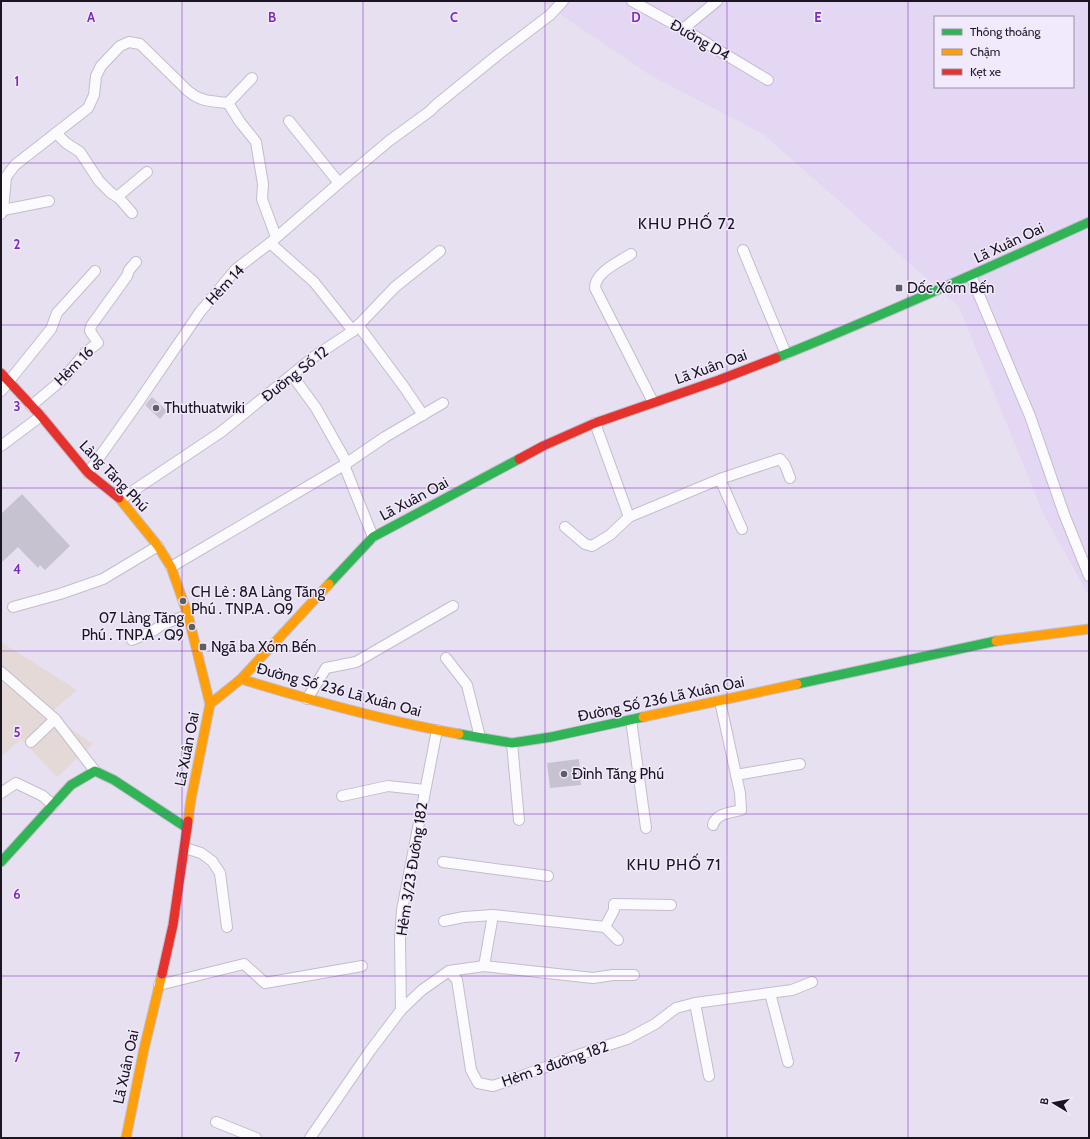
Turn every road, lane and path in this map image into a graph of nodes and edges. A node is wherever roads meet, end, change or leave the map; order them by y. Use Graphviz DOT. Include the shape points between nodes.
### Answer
graph roads {
  1 [pos="563,1"];
  2 [pos="632,1"];
  3 [pos="717,1"];
  4 [pos="683,29"];
  5 [pos="252,78"];
  6 [pos="768,80"];
  7 [pos="228,103"];
  8 [pos="289,121"];
  9 [pos="56,133"];
  10 [pos="147,172"];
  11 [pos="3,177"];
  12 [pos="339,183"];
  13 [pos="117,197"];
  14 [pos="49,201"];
  15 [pos="2,212"];
  16 [pos="132,213"];
  17 [pos="1089,222"];
  18 [pos="273,240"];
  19 [pos="743,250"];
  20 [pos="440,251"];
  21 [pos="631,254"];
  22 [pos="136,262"];
  23 [pos="95,271"];
  24 [pos="971,276"];
  25 [pos="355,328"];
  26 [pos="786,354"];
  27 [pos="1,374"];
  28 [pos="292,375"];
  29 [pos="9,382"];
  30 [pos="1,391"];
  31 [pos="653,402"];
  32 [pos="443,403"];
  33 [pos="31,406"];
  34 [pos="423,415"];
  35 [pos="41,416"];
  36 [pos="595,423"];
  37 [pos="1,446"];
  38 [pos="345,464"];
  39 [pos="88,473"];
  40 [pos="790,478"];
  41 [pos="720,479"];
  42 [pos="121,499"];
  43 [pos="630,516"];
  44 [pos="565,527"];
  45 [pos="742,529"];
  46 [pos="373,537"];
  47 [pos="158,546"];
  48 [pos="171,567"];
  49 [pos="1089,576"];
  50 [pos="453,606"];
  51 [pos="13,607"];
  52 [pos="188,615"];
  53 [pos="1089,629"];
  54 [pos="132,640"];
  55 [pos="446,658"];
  56 [pos="1,672"];
  57 [pos="241,679"];
  58 [pos="307,699"];
  59 [pos="720,700"];
  60 [pos="210,704"];
  61 [pos="55,719"];
  62 [pos="631,720"];
  63 [pos="437,730"];
  64 [pos="480,737"];
  65 [pos="31,742"];
  66 [pos="512,743"];
  67 [pos="800,764"];
  68 [pos="95,771"];
  69 [pos="736,775"];
  70 [pos="425,790"];
  71 [pos="1,793"];
  72 [pos="342,796"];
  73 [pos="53,804"];
  74 [pos="519,820"];
  75 [pos="713,825"];
  76 [pos="187,828"];
  77 [pos="646,828"];
  78 [pos="185,848"];
  79 [pos="1,862"];
  80 [pos="443,862"];
  81 [pos="548,876"];
  82 [pos="672,905"];
  83 [pos="493,915"];
  84 [pos="444,921"];
  85 [pos="227,927"];
  86 [pos="605,927"];
  87 [pos="618,940"];
  88 [pos="362,966"];
  89 [pos="484,966"];
  90 [pos="449,971"];
  91 [pos="634,975"];
  92 [pos="812,982"];
  93 [pos="160,985"];
  94 [pos="770,993"];
  95 [pos="695,1003"];
  96 [pos="401,1010"];
  97 [pos="788,1062"];
  98 [pos="709,1076"];
  99 [pos="216,1122"];
  100 [pos="126,1138"];
  101 [pos="256,1138"];
  102 [pos="310,1138"];
  1 -- 12 [label="street, Hẻm 14" via="550,15"];
  2 -- 4 [label="street, Đường D4"];
  3 -- 4 [label="street"];
  4 -- 6 [label="street, Đường D4"];
  5 -- 7 [label="street"];
  7 -- 9 [label="street" via="196,98 140,44 129,42 120,46 101,66 88,108"];
  7 -- 18 [label="street" via="256,142 264,184 262,199"];
  8 -- 12 [label="street"];
  9 -- 11 [label="street" via="15,164"];
  9 -- 13 [label="street" via="80,152 99,181"];
  10 -- 13 [label="street"];
  11 -- 15 [label="street"];
  12 -- 18 [label="street, Hẻm 14"];
  13 -- 16 [label="street"];
  14 -- 15 [label="street"];
  17 -- 24 [label="street, Lã Xuân Oai"];
  18 -- 25 [label="street"];
  18 -- 39 [label="street, Hẻm 14" via="236,269 200,312"];
  19 -- 26 [label="street"];
  20 -- 25 [label="street, Đường Số 12" via="395,288"];
  21 -- 31 [label="street" via="603,272 596,281 595,288"];
  22 -- 33 [label="street, Hẻm 16" via="91,326 90,331 98,343 86,352 63,379"];
  23 -- 29 [label="street" via="57,313 52,329"];
  24 -- 26 [label="street, Lã Xuân Oai"];
  24 -- 49 [label="street" via="1030,416 1064,514"];
  25 -- 28 [label="street, Đường Số 12"];
  25 -- 34 [label="street" via="404,387"];
  26 -- 31 [label="street, Lã Xuân Oai"];
  27 -- 29 [label="street, Làng Tăng Phú"];
  28 -- 38 [label="street" via="316,408"];
  28 -- 42 [label="street, Đường Số 12" via="221,432"];
  29 -- 30 [label="street"];
  29 -- 33 [label="street, Làng Tăng Phú"];
  31 -- 36 [label="street, Lã Xuân Oai"];
  32 -- 34 [label="street"];
  33 -- 35 [label="street, Làng Tăng Phú"];
  34 -- 38 [label="street"];
  35 -- 37 [label="street"];
  35 -- 39 [label="street, Làng Tăng Phú"];
  36 -- 43 [label="street"];
  36 -- 46 [label="street, Lã Xuân Oai" via="543,446"];
  38 -- 46 [label="street"];
  38 -- 48 [label="street"];
  39 -- 42 [label="street, Làng Tăng Phú"];
  40 -- 41 [label="street" via="780,459"];
  41 -- 43 [label="street"];
  41 -- 45 [label="street"];
  42 -- 47 [label="street, Làng Tăng Phú"];
  43 -- 44 [label="street" via="610,535 592,546 585,544"];
  46 -- 57 [label="street, Lã Xuân Oai"];
  47 -- 48 [label="street, Làng Tăng Phú"];
  47 -- 51 [label="street" via="103,579"];
  48 -- 52 [label="street, Làng Tăng Phú"];
  50 -- 58 [label="street" via="356,662 326,668"];
  52 -- 54 [label="street"];
  52 -- 60 [label="street, Làng Tăng Phú"];
  53 -- 59 [label="street, Đường Số 236 Lã Xuân Oai" via="998,641"];
  55 -- 64 [label="street" via="467,685"];
  56 -- 61 [label="street"];
  57 -- 58 [label="street, Đường Số 236 Lã Xuân Oai"];
  57 -- 60 [label="street, Lã Xuân Oai"];
  58 -- 63 [label="street, Đường Số 236 Lã Xuân Oai"];
  59 -- 62 [label="street, Đường Số 236 Lã Xuân Oai"];
  59 -- 69 [label="street"];
  60 -- 76 [label="street, Lã Xuân Oai"];
  61 -- 65 [label="street"];
  61 -- 68 [label="street"];
  62 -- 66 [label="street, Đường Số 236 Lã Xuân Oai"];
  62 -- 77 [label="street"];
  63 -- 64 [label="street, Đường Số 236 Lã Xuân Oai"];
  63 -- 70 [label="street, Hẻm 3/23 Đường 182"];
  64 -- 66 [label="street, Đường Số 236 Lã Xuân Oai"];
  66 -- 74 [label="street"];
  67 -- 69 [label="street"];
  68 -- 73 [label="street" via="71,785"];
  68 -- 76 [label="street" via="114,780"];
  69 -- 75 [label="street" via="742,810 717,816"];
  70 -- 72 [label="street" via="388,786"];
  70 -- 96 [label="street, Hẻm 3/23 Đường 182" via="402,910"];
  71 -- 73 [label="street" via="16,783 43,796"];
  73 -- 79 [label="street"];
  76 -- 78 [label="street, Lã Xuân Oai"];
  78 -- 85 [label="street" via="201,853 212,861 220,873"];
  78 -- 93 [label="street, Lã Xuân Oai"];
  80 -- 81 [label="street"];
  82 -- 86 [label="street" via="614,904 614,910"];
  83 -- 84 [label="street" via="464,916"];
  83 -- 86 [label="street"];
  83 -- 89 [label="street"];
  86 -- 87 [label="street"];
  88 -- 93 [label="street" via="265,983 244,964"];
  89 -- 90 [label="street"];
  89 -- 91 [label="street" via="593,978"];
  90 -- 95 [label="street, Hẻm 3 đường 182" via="457,980 471,1070 478,1083 494,1086 627,1039 655,1024 676,1008"];
  90 -- 96 [label="street" via="422,990"];
  92 -- 94 [label="street, Hẻm 3 đường 182" via="792,990"];
  93 -- 100 [label="street, Lã Xuân Oai"];
  94 -- 95 [label="street, Hẻm 3 đường 182"];
  94 -- 97 [label="street"];
  95 -- 98 [label="street"];
  96 -- 102 [label="street"];
  99 -- 101 [label="street"];
}
